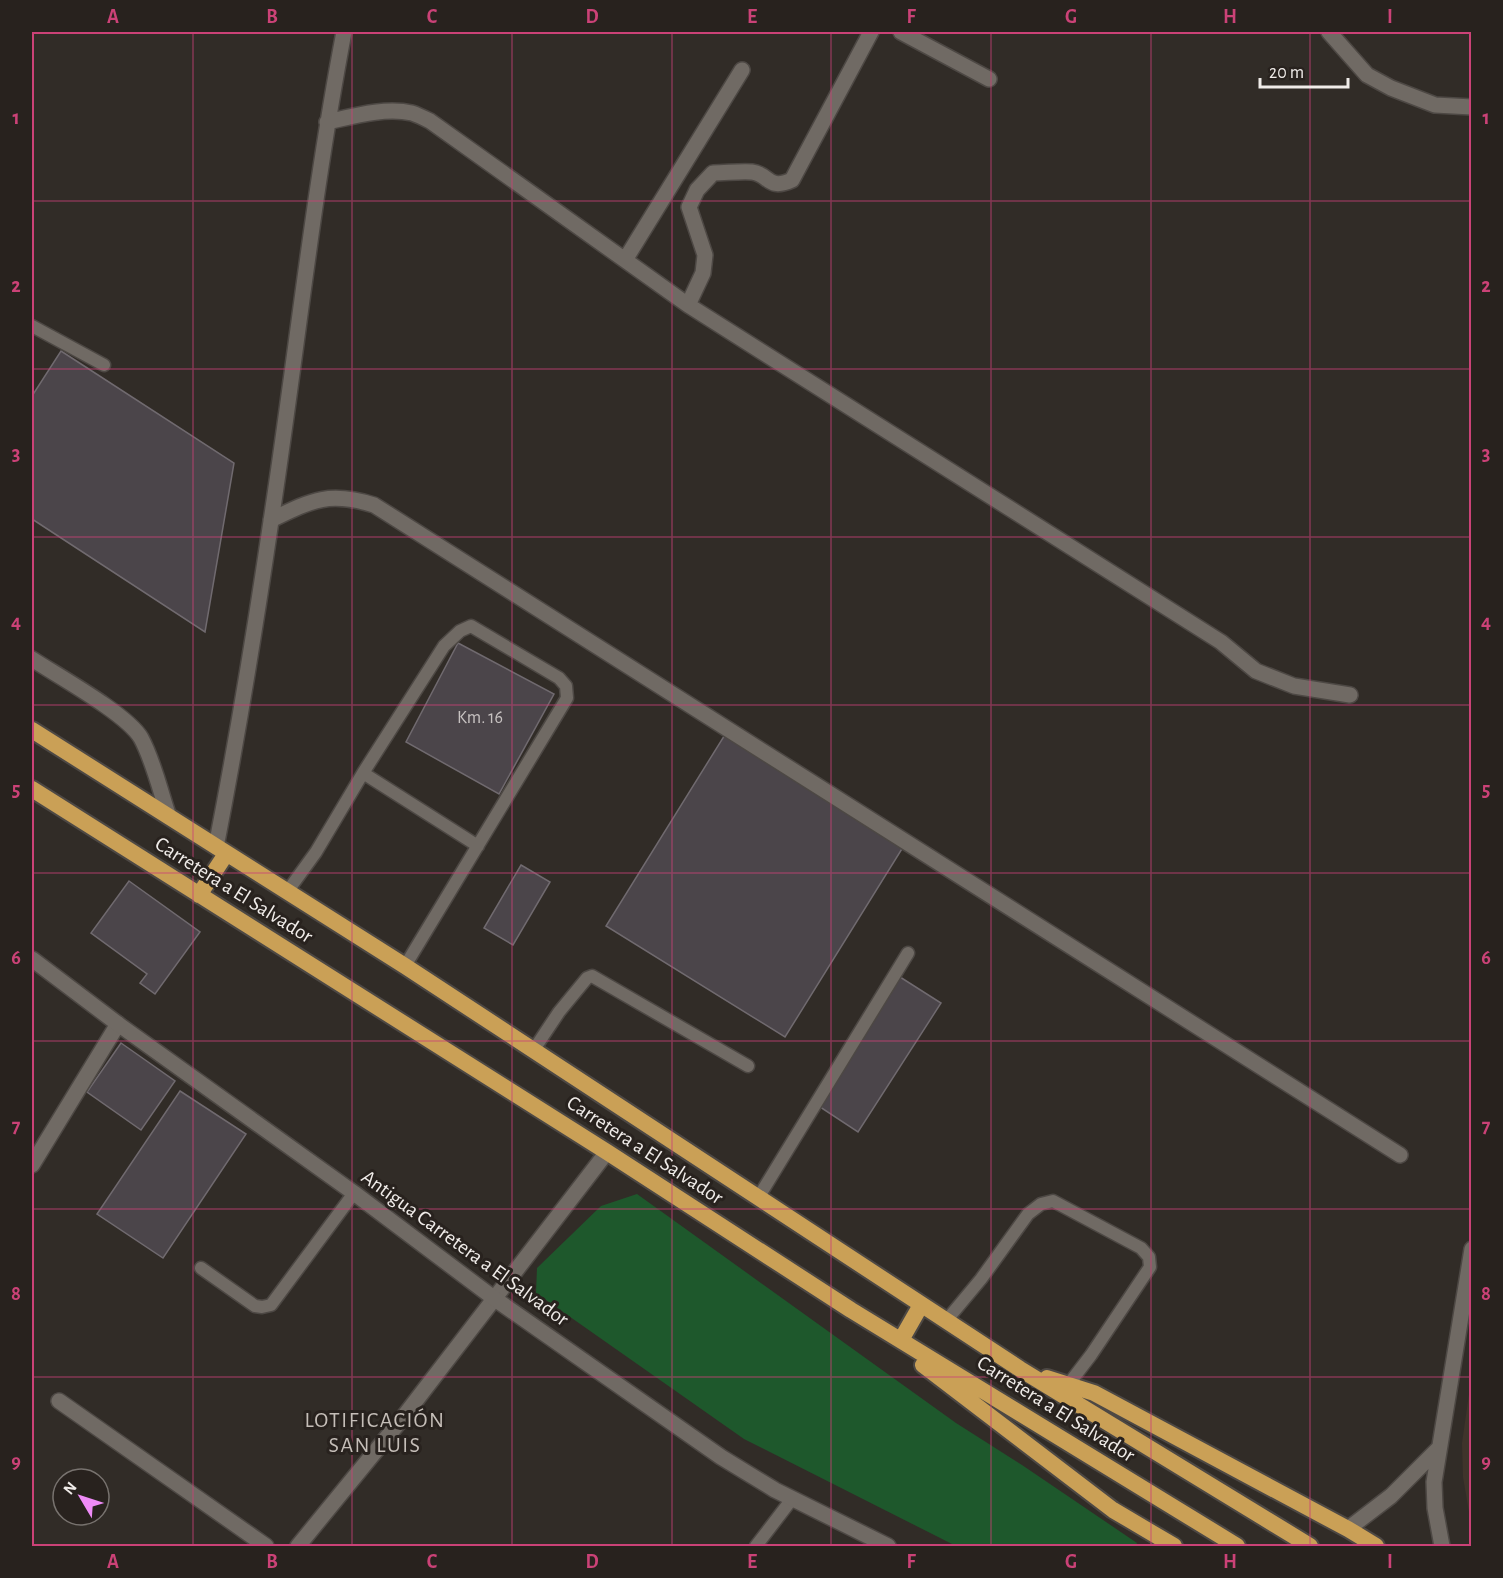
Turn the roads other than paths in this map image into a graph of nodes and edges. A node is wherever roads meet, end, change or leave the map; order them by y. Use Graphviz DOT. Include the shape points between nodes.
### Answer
graph roads {
  1 [pos="344,32"];
  2 [pos="871,32"];
  3 [pos="901,32"];
  4 [pos="1329,32"];
  5 [pos="742,70"];
  6 [pos="989,80"];
  7 [pos="1472,107"];
  8 [pos="327,122"];
  9 [pos="625,260"];
  10 [pos="688,305"];
  11 [pos="32,326"];
  12 [pos="104,365"];
  13 [pos="271,520"];
  14 [pos="32,659"];
  15 [pos="1350,695"];
  16 [pos="32,730"];
  17 [pos="363,773"];
  18 [pos="32,789"];
  19 [pos="169,817"];
  20 [pos="477,846"];
  21 [pos="221,850"];
  22 [pos="286,892"];
  23 [pos="199,895"];
  24 [pos="908,953"];
  25 [pos="32,959"];
  26 [pos="405,966"];
  27 [pos="118,1024"];
  28 [pos="533,1051"];
  29 [pos="748,1066"];
  30 [pos="607,1152"];
  31 [pos="1400,1155"];
  32 [pos="32,1165"];
  33 [pos="354,1193"];
  34 [pos="758,1198"];
  35 [pos="1472,1249"];
  36 [pos="201,1268"];
  37 [pos="495,1299"];
  38 [pos="921,1305"];
  39 [pos="851,1310"];
  40 [pos="946,1321"];
  41 [pos="901,1340"];
  42 [pos="1020,1369"];
  43 [pos="1068,1385"];
  44 [pos="60,1401"];
  45 [pos="1439,1448"];
  46 [pos="792,1499"];
  47 [pos="1348,1529"];
  48 [pos="266,1546"];
  49 [pos="298,1546"];
  50 [pos="756,1546"];
  51 [pos="888,1546"];
  52 [pos="1174,1546"];
  53 [pos="1237,1546"];
  54 [pos="1310,1546"];
  55 [pos="1376,1546"];
  56 [pos="1442,1546"];
  1 -- 8 [label="street"];
  2 -- 10 [label="street" via="792,180 772,184 755,172 713,173 698,190 690,207 705,255 703,273"];
  3 -- 6 [label="street"];
  4 -- 7 [label="street" via="1367,75 1383,84 1435,105"];
  5 -- 9 [label="street"];
  8 -- 9 [label="street" via="391,112 412,113 430,121"];
  8 -- 13 [label="street"];
  9 -- 10 [label="street"];
  10 -- 15 [label="street" via="1221,642 1256,671 1294,686"];
  11 -- 12 [label="lane"];
  13 -- 21 [label="street"];
  13 -- 31 [label="street" via="328,498 351,498 374,505"];
  14 -- 19 [label="street, Carretera a El Salvador" via="127,721 140,736 150,758"];
  16 -- 19 [label="highway, Carretera a El Salvador"];
  17 -- 20 [label="lane"];
  17 -- 20 [label="lane" via="444,646 460,631 471,626 559,678 566,686 567,698"];
  17 -- 22 [label="lane" via="316,852"];
  18 -- 23 [label="highway, Carretera a El Salvador"];
  19 -- 21 [label="highway, Carretera a El Salvador"];
  20 -- 26 [label="lane"];
  21 -- 22 [label="highway, Carretera a El Salvador"];
  21 -- 23 [label="highway"];
  22 -- 26 [label="highway, Carretera a El Salvador"];
  23 -- 30 [label="highway, Carretera a El Salvador"];
  24 -- 34 [label="lane"];
  25 -- 27 [label="street, Antigua Carretera a El Salvador"];
  26 -- 28 [label="highway, Carretera a El Salvador"];
  27 -- 32 [label="street"];
  27 -- 33 [label="street, Antigua Carretera a El Salvador"];
  28 -- 29 [label="lane" via="559,1012 592,975"];
  28 -- 34 [label="highway, Carretera a El Salvador"];
  30 -- 37 [label="street"];
  30 -- 39 [label="highway, Carretera a El Salvador"];
  33 -- 36 [label="lane" via="271,1305 255,1306"];
  33 -- 37 [label="street, Antigua Carretera a El Salvador"];
  34 -- 38 [label="highway, Carretera a El Salvador"];
  35 -- 45 [label="street"];
  37 -- 46 [label="street, Antigua Carretera a El Salvador" via="721,1457"];
  37 -- 49 [label="street"];
  38 -- 40 [label="highway, Carretera a El Salvador"];
  38 -- 41 [label="highway"];
  39 -- 41 [label="highway, Carretera a El Salvador"];
  39 -- 52 [label="highway" via="1113,1510"];
  40 -- 42 [label="highway, Carretera a El Salvador"];
  40 -- 43 [label="lane" via="1028,1214 1041,1204 1053,1202 1063,1207 1141,1248 1149,1257 1150,1267"];
  41 -- 53 [label="highway, Carretera a El Salvador"];
  42 -- 43 [label="highway"];
  42 -- 54 [label="highway, Carretera a El Salvador"];
  43 -- 47 [label="highway" via="1094,1394"];
  44 -- 48 [label="street"];
  45 -- 47 [label="street" via="1391,1496"];
  45 -- 56 [label="street" via="1434,1482"];
  46 -- 50 [label="lane"];
  46 -- 51 [label="street, Antigua Carretera a El Salvador"];
  47 -- 55 [label="highway"];
}
